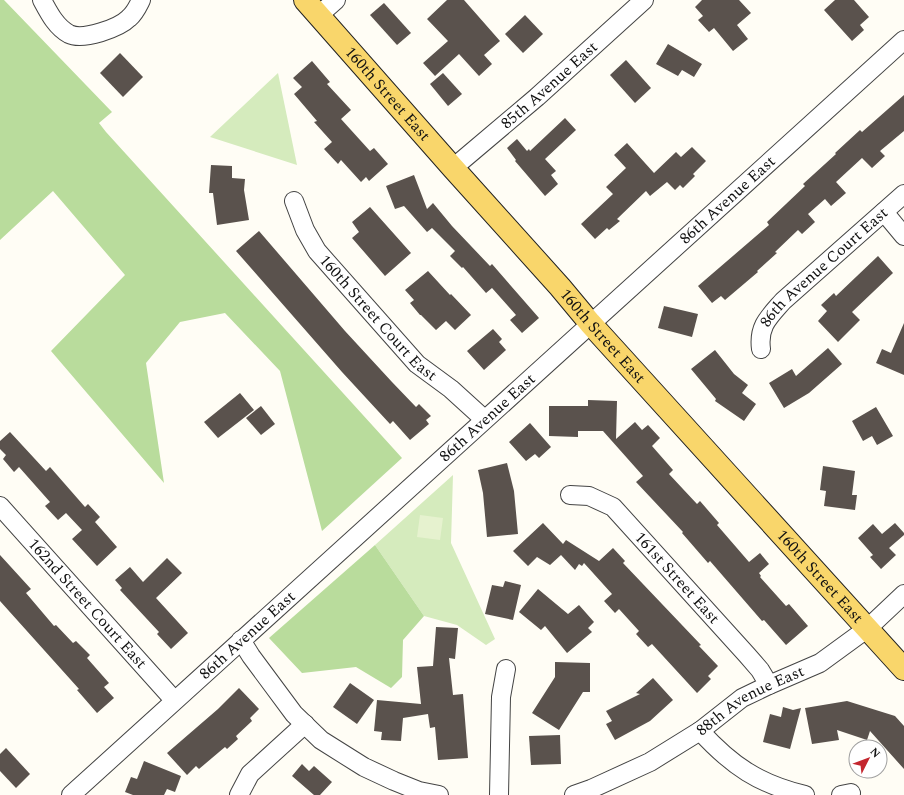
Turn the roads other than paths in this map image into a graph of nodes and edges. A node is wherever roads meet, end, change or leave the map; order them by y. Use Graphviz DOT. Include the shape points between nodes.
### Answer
graph roads {
  1 [pos="42,0"];
  2 [pos="142,0"];
  3 [pos="336,0"];
  4 [pos="644,0"];
  5 [pos="312,8"];
  6 [pos="904,40"];
  7 [pos="453,168"];
  8 [pos="904,194"];
  9 [pos="294,201"];
  10 [pos="884,212"];
  11 [pos="904,236"];
  12 [pos="590,323"];
  13 [pos="761,349"];
  14 [pos="484,419"];
  15 [pos="570,495"];
  16 [pos="0,506"];
  17 [pos="904,594"];
  18 [pos="868,628"];
  19 [pos="241,640"];
  20 [pos="506,669"];
  21 [pos="904,669"];
  22 [pos="769,685"];
  23 [pos="174,700"];
  24 [pos="305,724"];
  25 [pos="700,731"];
  26 [pos="592,792"];
  27 [pos="419,793"];
  28 [pos="71,795"];
  29 [pos="239,795"];
  30 [pos="439,795"];
  31 [pos="499,795"];
  32 [pos="574,795"];
  33 [pos="805,795"];
  1 -- 2 [label="street" via="60,27 78,36 89,36 122,24 130,18"];
  3 -- 5 [label="street"];
  4 -- 7 [label="street, 85th Avenue East" via="537,97"];
  5 -- 7 [label="main road, 160th Street East"];
  6 -- 12 [label="street, 86th Avenue East"];
  7 -- 12 [label="main road, 160th Street East"];
  8 -- 10 [label="street, 86th Avenue Court East"];
  9 -- 14 [label="street, 160th Street Court East" via="305,230 322,257 417,364 451,389"];
  10 -- 11 [label="street"];
  10 -- 13 [label="street, 86th Avenue Court East" via="770,315 759,337"];
  12 -- 14 [label="street, 86th Avenue East"];
  12 -- 18 [label="main road, 160th Street East"];
  14 -- 19 [label="street, 86th Avenue East"];
  15 -- 22 [label="street, 161st Street East" via="589,496 613,507 747,654"];
  16 -- 23 [label="street, 162nd Street Court East"];
  17 -- 18 [label="street, 88th Avenue East"];
  18 -- 21 [label="main road, 160th Street East"];
  18 -- 22 [label="street, 88th Avenue East" via="820,663"];
  19 -- 23 [label="street, 86th Avenue East"];
  19 -- 24 [label="street" via="290,708"];
  20 -- 31 [label="street" via="501,698"];
  22 -- 25 [label="street, 88th Avenue East" via="742,698"];
  23 -- 28 [label="street, 86th Avenue East"];
  24 -- 27 [label="street" via="321,740 364,767"];
  24 -- 29 [label="street" via="250,774"];
  25 -- 26 [label="street, 88th Avenue East" via="650,762"];
  25 -- 33 [label="street" via="716,748 751,775 785,790"];
  26 -- 32 [label="street"];
  27 -- 30 [label="street"];
}
